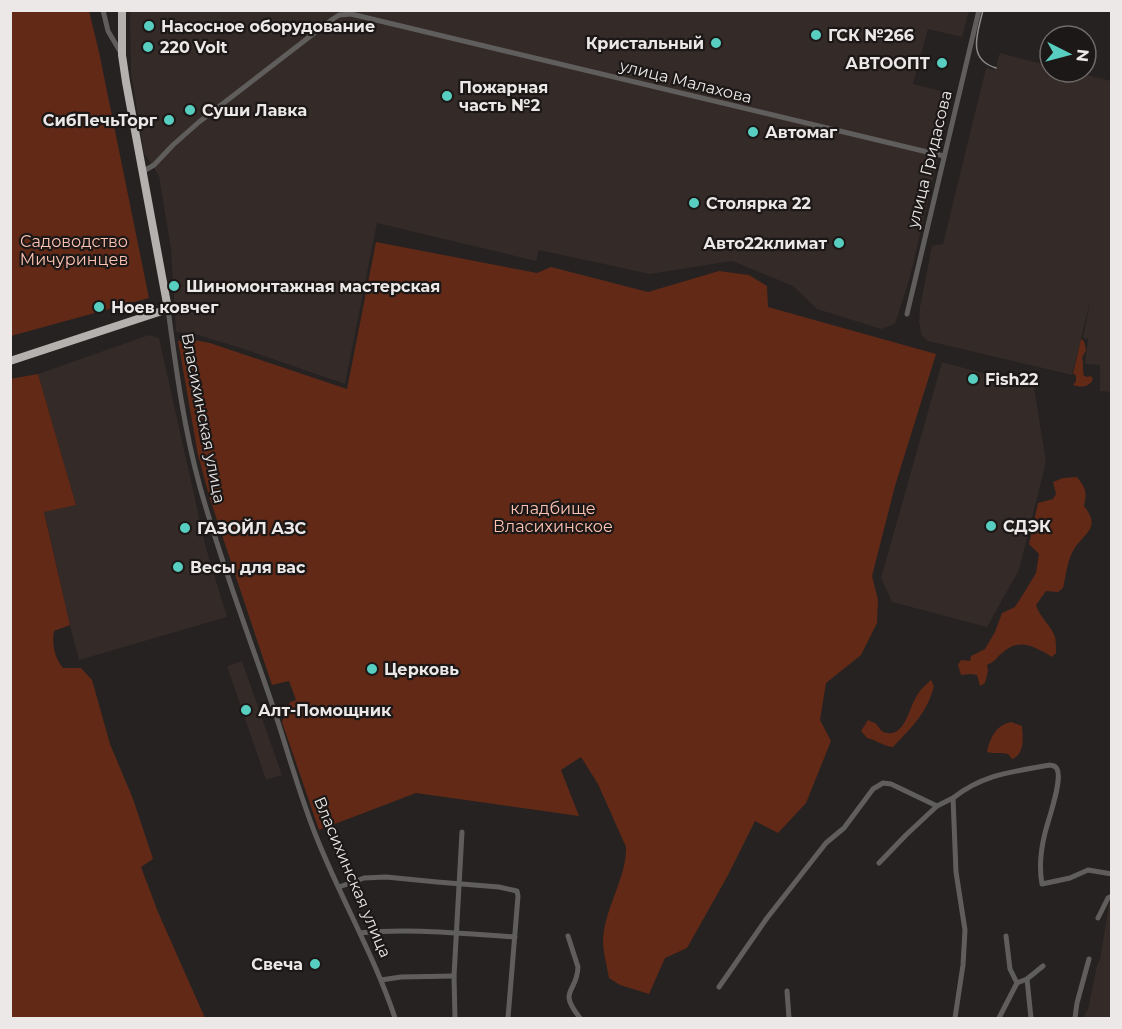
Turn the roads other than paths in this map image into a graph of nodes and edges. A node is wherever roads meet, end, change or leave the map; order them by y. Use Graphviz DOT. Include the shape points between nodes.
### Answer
graph roads {
  1 [pos="103,10"];
  2 [pos="123,10"];
  3 [pos="978,10"];
  4 [pos="351,12"];
  5 [pos="122,55"];
  6 [pos="944,156"];
  7 [pos="142,172"];
  8 [pos="168,309"];
  9 [pos="907,314"];
  10 [pos="10,361"];
  11 [pos="953,798"];
  12 [pos="937,806"];
  13 [pos="462,832"];
  14 [pos="879,863"];
  15 [pos="1112,874"];
  16 [pos="459,884"];
  17 [pos="339,887"];
  18 [pos="1112,896"];
  19 [pos="1098,918"];
  20 [pos="360,933"];
  21 [pos="456,933"];
  22 [pos="568,936"];
  23 [pos="1006,936"];
  24 [pos="515,937"];
  25 [pos="1089,959"];
  26 [pos="1043,966"];
  27 [pos="454,976"];
  28 [pos="1027,979"];
  29 [pos="381,980"];
  30 [pos="1017,983"];
  31 [pos="719,987"];
  32 [pos="787,991"];
  33 [pos="395,1018"];
  34 [pos="455,1018"];
  35 [pos="508,1018"];
  36 [pos="580,1018"];
  37 [pos="789,1018"];
  38 [pos="955,1018"];
  39 [pos="999,1018"];
  40 [pos="1031,1018"];
  41 [pos="1076,1018"];
  1 -- 5 [label="street" via="108,31"];
  2 -- 5 [label="highway, Власихинская улица"];
  3 -- 6 [label="street, улица Гридасова"];
  4 -- 6 [label="street, улица Малахова"];
  4 -- 7 [label="street, улица Малахова" via="330,21 199,122"];
  5 -- 7 [label="highway, Власихинская улица"];
  6 -- 9 [label="street, улица Гридасова"];
  7 -- 8 [label="highway, Власихинская улица"];
  8 -- 10 [label="highway"];
  8 -- 17 [label="street, Власихинская улица" via="200,486 218,547 306,810"];
  11 -- 12 [label="street"];
  11 -- 15 [label="street" via="998,774 1054,766 1059,777 1041,857 1042,884 1088,870"];
  11 -- 38 [label="street" via="956,872 965,930"];
  12 -- 14 [label="street"];
  12 -- 31 [label="street" via="891,784 883,783 873,789 767,918"];
  13 -- 16 [label="street"];
  16 -- 17 [label="street" via="386,877 364,878"];
  16 -- 21 [label="street"];
  16 -- 24 [label="street" via="517,891"];
  17 -- 20 [label="street, Власихинская улица"];
  18 -- 19 [label="street"];
  20 -- 21 [label="street"];
  20 -- 29 [label="street, Власихинская улица"];
  21 -- 24 [label="street"];
  21 -- 27 [label="street"];
  22 -- 36 [label="street" via="578,967 568,999"];
  23 -- 30 [label="street" via="1010,969"];
  24 -- 35 [label="street"];
  25 -- 41 [label="street"];
  26 -- 28 [label="street"];
  27 -- 29 [label="street"];
  27 -- 34 [label="street"];
  28 -- 30 [label="street"];
  28 -- 40 [label="street"];
  29 -- 33 [label="street, Власихинская улица"];
  30 -- 39 [label="street"];
  32 -- 37 [label="street"];
}
